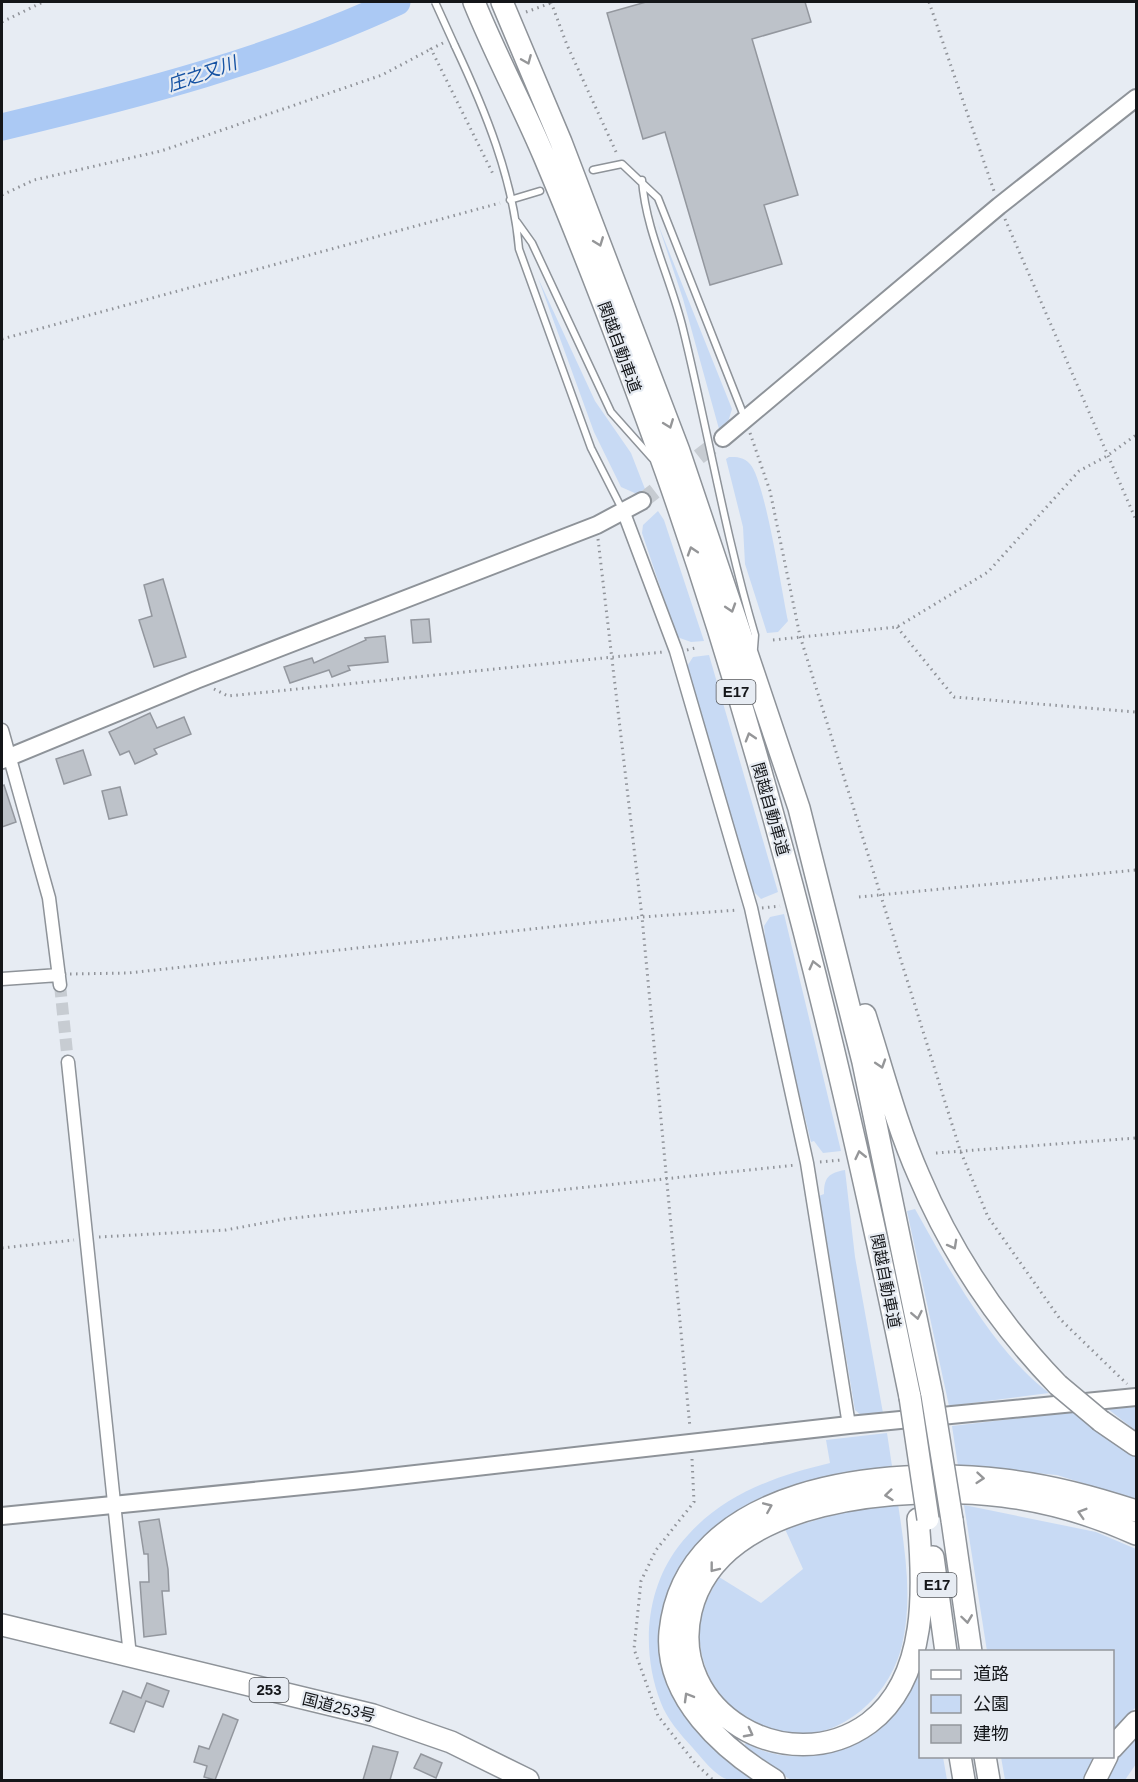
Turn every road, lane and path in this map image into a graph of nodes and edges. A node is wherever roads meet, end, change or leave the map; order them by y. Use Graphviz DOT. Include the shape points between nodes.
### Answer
graph roads {
  1 [pos="43,2"];
  2 [pos="435,2"];
  3 [pos="553,2"];
  4 [pos="929,2"];
  5 [pos="476,7"];
  6 [pos="510,7"];
  7 [pos="2,22"];
  8 [pos="450,40"];
  9 [pos="431,48"];
  10 [pos="1137,98"];
  11 [pos="622,164"];
  12 [pos="593,170"];
  13 [pos="642,180"];
  14 [pos="540,191"];
  15 [pos="2,195"];
  16 [pos="510,200"];
  17 [pos="999,206"];
  18 [pos="516,221"];
  19 [pos="2,339"];
  20 [pos="746,420"];
  21 [pos="1137,435"];
  22 [pos="723,438"];
  23 [pos="1107,456"];
  24 [pos="667,475"];
  25 [pos="642,501"];
  26 [pos="624,513"];
  27 [pos="1137,520"];
  28 [pos="597,525"];
  29 [pos="897,627"];
  30 [pos="800,636"];
  31 [pos="773,640"];
  32 [pos="676,651"];
  33 [pos="612,657"];
  34 [pos="750,666"];
  35 [pos="196,680"];
  36 [pos="1137,712"];
  37 [pos="2,730"];
  38 [pos="5,758"];
  39 [pos="799,808"];
  40 [pos="1137,870"];
  41 [pos="882,895"];
  42 [pos="859,897"];
  43 [pos="737,910"];
  44 [pos="642,917"];
  45 [pos="2,979"];
  46 [pos="59,980"];
  47 [pos="68,1062"];
  48 [pos="1137,1138"];
  49 [pos="960,1150"];
  50 [pos="936,1152"];
  51 [pos="842,1160"];
  52 [pos="807,1163"];
  53 [pos="668,1179"];
  54 [pos="87,1238"];
  55 [pos="2,1248"];
  56 [pos="1132,1391"];
  57 [pos="849,1425"];
  58 [pos="692,1443"];
  59 [pos="1137,1445"];
  60 [pos="114,1504"];
  61 [pos="1137,1511"];
  62 [pos="2,1516"];
  63 [pos="923,1519"];
  64 [pos="1137,1534"];
  65 [pos="2,1625"];
  66 [pos="946,1650"];
  67 [pos="971,1650"];
  68 [pos="130,1656"];
  69 [pos="1137,1722"];
  70 [pos="1114,1747"];
  71 [pos="960,1758"];
  72 [pos="985,1758"];
  73 [pos="1106,1758"];
  74 [pos="528,1780"];
  75 [pos="774,1780"];
  76 [pos="964,1780"];
  77 [pos="989,1780"];
  78 [pos="1095,1780"];
  1 -- 7 [label="path"];
  2 -- 16 [label="lane, bridge" via="497,147"];
  3 -- 6 [label="path"];
  3 -- 11 [label="path" via="567,45"];
  4 -- 17 [label="path"];
  5 -- 24 [label="highway, 関越自動車道 / E17" via="543,152 588,262"];
  6 -- 34 [label="highway, 関越自動車道 / E17, one-way" via="679,451"];
  8 -- 9 [label="path"];
  9 -- 15 [label="path" via="382,75 161,151 34,180"];
  9 -- 16 [label="path" via="497,185"];
  10 -- 17 [label="street"];
  11 -- 12 [label="lane"];
  11 -- 13 [label="lane"];
  13 -- 20 [label="lane" via="658,198"];
  13 -- 34 [label="lane" via="644,209 676,301 734,562 755,635"];
  14 -- 16 [label="lane"];
  16 -- 18 [label="lane"];
  16 -- 19 [label="path"];
  17 -- 20 [label="street"];
  17 -- 23 [label="path"];
  18 -- 24 [label="lane" via="532,243 611,412"];
  18 -- 26 [label="lane" via="519,249 591,448"];
  20 -- 22 [label="street"];
  20 -- 30 [label="path" via="770,491"];
  21 -- 23 [label="path"];
  23 -- 27 [label="path"];
  23 -- 29 [label="path" via="1079,471 988,572"];
  63 -- 24 [label="highway, 関越自動車道 / E17, one-way, bridge" via="870,1199 840,1068 772,811"];
  25 -- 26 [label="street"];
  26 -- 28 [label="street"];
  26 -- 32 [label="street"];
  28 -- 33 [label="path"];
  28 -- 35 [label="street"];
  29 -- 30 [label="path"];
  29 -- 36 [label="path" via="954,698"];
  30 -- 31 [label="path"];
  30 -- 41 [label="path"];
  32 -- 33 [label="path"];
  32 -- 52 [label="street" via="751,908"];
  33 -- 35 [label="path" via="228,696"];
  33 -- 44 [label="path"];
  34 -- 39 [label="highway, 関越自動車道 / E17"];
  35 -- 38 [label="street"];
  37 -- 38 [label="street"];
  38 -- 46 [label="street" via="49,898"];
  39 -- 59 [label="highway, one-way, bridge" via="918,1174 940,1221 993,1310 1022,1348 1058,1385"];
  39 -- 67 [label="highway, 関越自動車道 / E17, one-way, bridge" via="863,1062 932,1395"];
  40 -- 41 [label="path"];
  41 -- 42 [label="path"];
  41 -- 49 [label="path"];
  43 -- 44 [label="path"];
  44 -- 46 [label="path"];
  44 -- 53 [label="path"];
  45 -- 46 [label="street"];
  47 -- 54 [label="street"];
  48 -- 49 [label="path"];
  49 -- 50 [label="path"];
  49 -- 56 [label="path" via="988,1217 1060,1319"];
  51 -- 52 [label="path"];
  52 -- 53 [label="path"];
  52 -- 57 [label="street"];
  53 -- 54 [label="path" via="285,1219 226,1230"];
  53 -- 58 [label="path"];
  54 -- 55 [label="path"];
  54 -- 60 [label="street"];
  56 -- 57 [label="street"];
  57 -- 58 [label="street"];
  58 -- 60 [label="street"];
  60 -- 62 [label="street"];
  60 -- 68 [label="street"];
  75 -- 61 [label="highway, one-way" via="742,1760 711,1732 689,1701 672,1659 670,1639 678,1593 700,1555 738,1522 806,1494 928,1476 1043,1486"];
  64 -- 63 [label="highway, one-way" via="1081,1512 1039,1502 935,1492 864,1498 775,1522 739,1542 722,1558 709,1574 692,1610 689,1650 704,1692 717,1709 748,1733 787,1746 828,1744 870,1723 898,1688 916,1639"];
  63 -- 66 [label="highway, 関越自動車道 / E17"];
  65 -- 68 [label="highway, 国道253号 / 253"];
  68 -- 74 [label="highway, 国道253号 / 253" via="373,1715 451,1742"];
  69 -- 70 [label="highway"];
  71 -- 76 [label="highway"];
  72 -- 77 [label="highway"];
  73 -- 78 [label="highway"];
}
